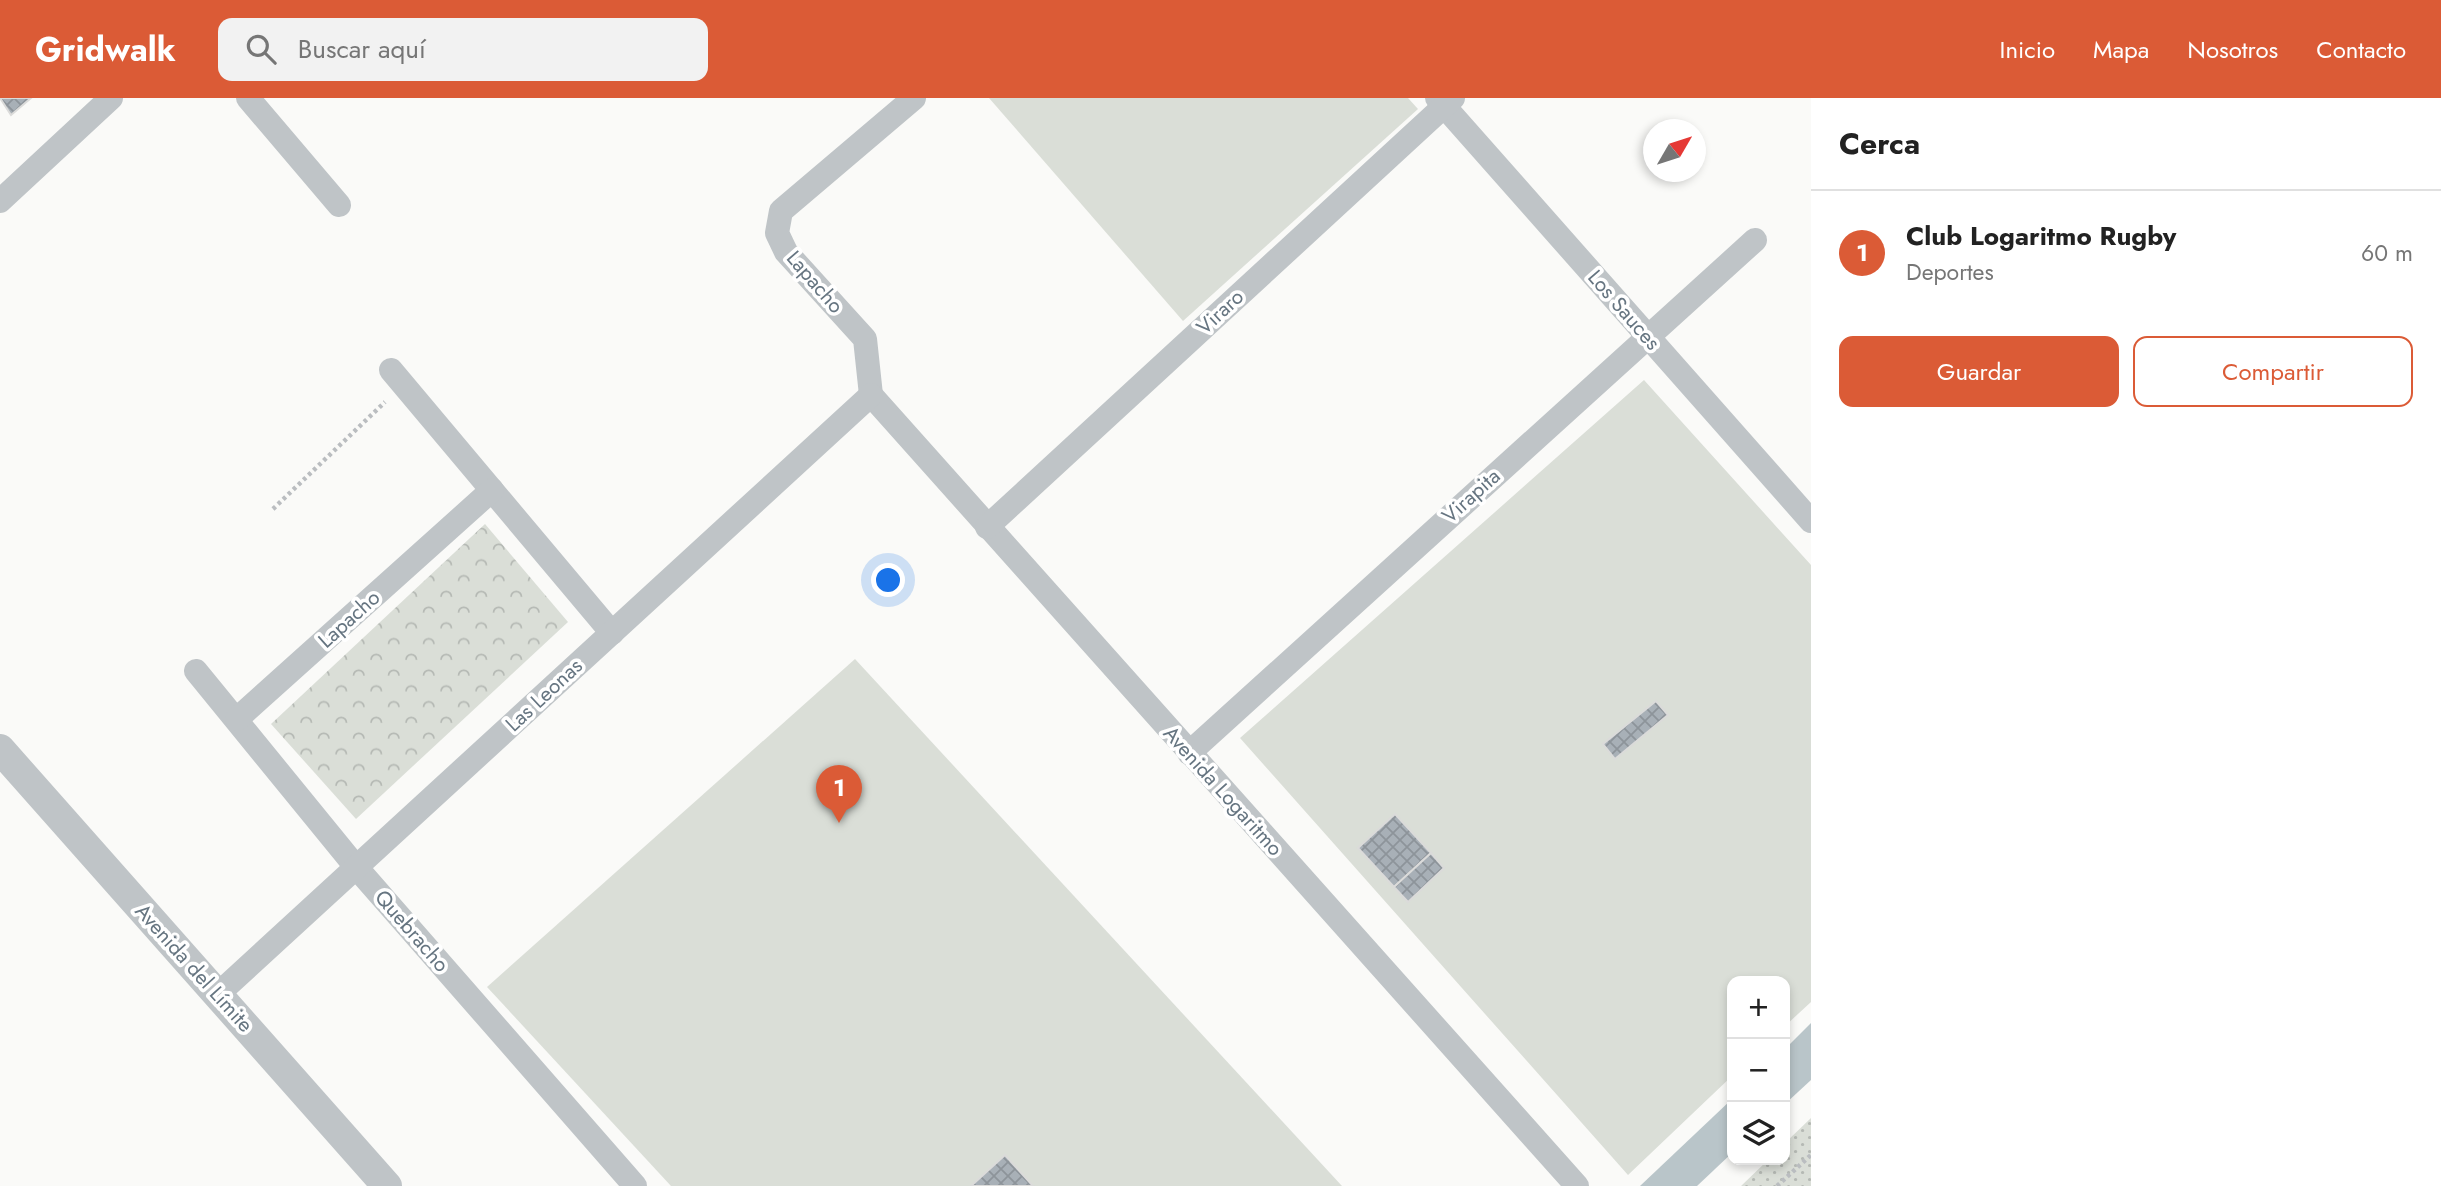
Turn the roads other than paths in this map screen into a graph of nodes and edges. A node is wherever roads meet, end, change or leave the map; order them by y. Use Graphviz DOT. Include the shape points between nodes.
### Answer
graph roads {
  1 [pos="111,98"];
  2 [pos="248,98"];
  3 [pos="914,98"];
  4 [pos="1445,101"];
  5 [pos="0,201"];
  6 [pos="339,205"];
  7 [pos="1755,240"];
  8 [pos="1647,336"];
  9 [pos="397,377"];
  10 [pos="871,395"];
  11 [pos="492,490"];
  12 [pos="1811,521"];
  13 [pos="987,527"];
  14 [pos="612,633"];
  15 [pos="196,671"];
  16 [pos="237,719"];
  17 [pos="0,749"];
  18 [pos="1189,753"];
  19 [pos="356,867"];
  20 [pos="218,995"];
  21 [pos="387,1186"];
  22 [pos="635,1186"];
  23 [pos="1577,1186"];
  1 -- 5 [label="street"];
  2 -- 6 [label="street"];
  3 -- 10 [label="street, Lapacho" via="781,211 777,233 786,252 865,339"];
  4 -- 8 [label="street, Los Sauces"];
  4 -- 13 [label="street, Viraro"];
  7 -- 8 [label="street, Virapita"];
  8 -- 12 [label="street, Los Sauces"];
  8 -- 18 [label="street, Virapita"];
  9 -- 11 [label="street"];
  10 -- 13 [label="street, Avenida Logaritmo"];
  10 -- 14 [label="street, Las Leonas"];
  11 -- 14 [label="street"];
  11 -- 16 [label="street, Lapacho"];
  13 -- 18 [label="street, Avenida Logaritmo"];
  14 -- 19 [label="street, Las Leonas"];
  15 -- 16 [label="street, Quebracho"];
  16 -- 19 [label="street, Quebracho"];
  17 -- 20 [label="street, Avenida del Límite"];
  18 -- 23 [label="street, Avenida Logaritmo"];
  19 -- 20 [label="street, Las Leonas"];
  19 -- 22 [label="street, Quebracho"];
  20 -- 21 [label="street, Avenida del Límite"];
}
